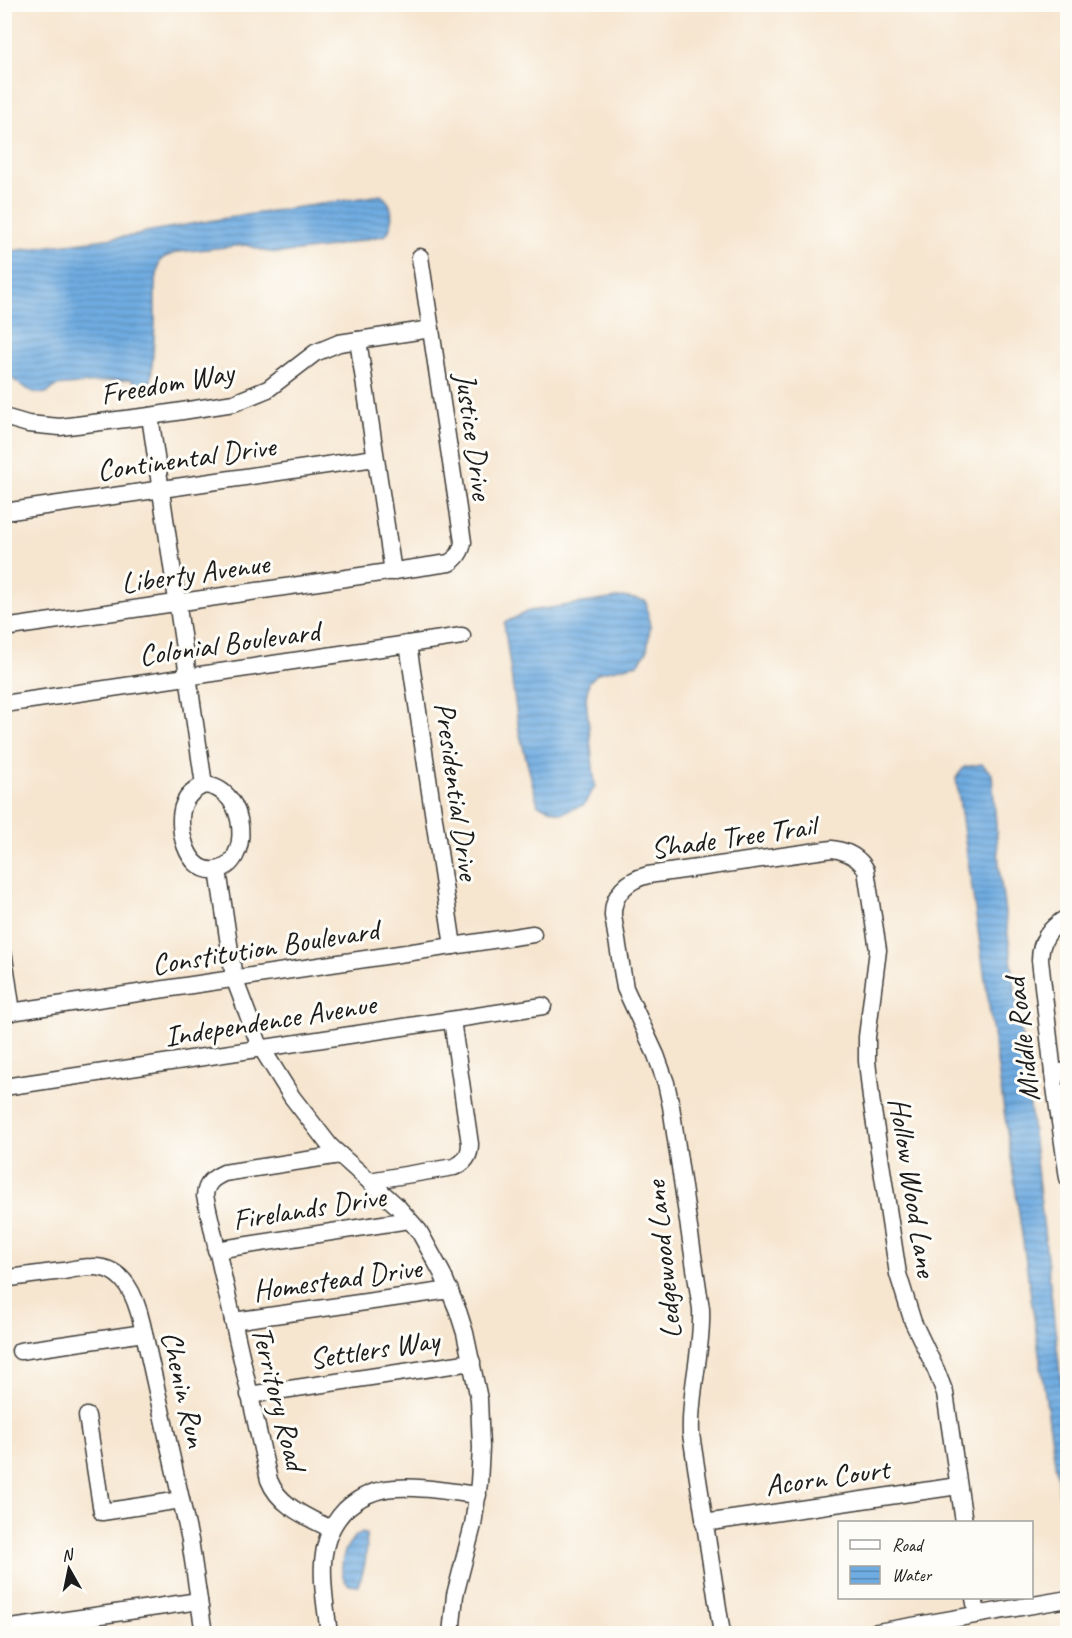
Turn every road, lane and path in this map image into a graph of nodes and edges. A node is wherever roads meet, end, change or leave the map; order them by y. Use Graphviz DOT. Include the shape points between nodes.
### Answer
graph roads {
  1 [pos="420,257"];
  2 [pos="431,329"];
  3 [pos="358,340"];
  4 [pos="150,416"];
  5 [pos="4,417"];
  6 [pos="375,458"];
  7 [pos="160,489"];
  8 [pos="4,512"];
  9 [pos="393,572"];
  10 [pos="178,603"];
  11 [pos="4,628"];
  12 [pos="462,636"];
  13 [pos="408,644"];
  14 [pos="188,676"];
  15 [pos="4,704"];
  16 [pos="204,785"];
  17 [pos="856,857"];
  18 [pos="218,870"];
  19 [pos="621,890"];
  20 [pos="1068,917"];
  21 [pos="533,933"];
  22 [pos="453,946"];
  23 [pos="4,957"];
  24 [pos="234,978"];
  25 [pos="543,1006"];
  26 [pos="8,1012"];
  27 [pos="452,1020"];
  28 [pos="262,1049"];
  29 [pos="1060,1072"];
  30 [pos="4,1087"];
  31 [pos="340,1155"];
  32 [pos="1068,1178"];
  33 [pos="369,1181"];
  34 [pos="409,1220"];
  35 [pos="216,1250"];
  36 [pos="4,1279"];
  37 [pos="450,1290"];
  38 [pos="232,1321"];
  39 [pos="144,1334"];
  40 [pos="20,1352"];
  41 [pos="472,1362"];
  42 [pos="249,1395"];
  43 [pos="87,1416"];
  44 [pos="958,1486"];
  45 [pos="478,1495"];
  46 [pos="181,1500"];
  47 [pos="964,1521"];
  48 [pos="704,1523"];
  49 [pos="331,1529"];
  50 [pos="1068,1599"];
  51 [pos="199,1601"];
  52 [pos="975,1606"];
  53 [pos="4,1629"];
  54 [pos="204,1634"];
  55 [pos="329,1634"];
  56 [pos="451,1634"];
  57 [pos="722,1634"];
  58 [pos="866,1634"];
  1 -- 2 [label="street, Justice Drive"];
  2 -- 3 [label="street, Freedom Way"];
  2 -- 9 [label="street, Justice Drive" via="462,546 449,563"];
  3 -- 4 [label="street, Freedom Way" via="321,349 278,382 241,401"];
  3 -- 6 [label="street"];
  4 -- 5 [label="street, Freedom Way" via="60,427"];
  4 -- 7 [label="street"];
  6 -- 7 [label="street, Continental Drive"];
  6 -- 9 [label="street"];
  7 -- 8 [label="street, Continental Drive"];
  7 -- 10 [label="street"];
  9 -- 10 [label="street, Liberty Avenue"];
  10 -- 11 [label="street, Liberty Avenue"];
  10 -- 14 [label="street"];
  12 -- 13 [label="street, Colonial Boulevard"];
  13 -- 14 [label="street, Colonial Boulevard"];
  13 -- 22 [label="street, Presidential Drive"];
  14 -- 15 [label="street, Colonial Boulevard"];
  14 -- 16 [label="street"];
  16 -- 18 [label="street" via="222,790 231,799 240,824 236,854"];
  16 -- 18 [label="street" via="192,792 184,805 183,836 198,865"];
  17 -- 19 [label="street, Shade Tree Trail" via="832,849 642,877"];
  17 -- 44 [label="street, Hollow Wood Lane" via="868,874 878,944 867,1028 867,1061 897,1267 908,1308 945,1393"];
  18 -- 24 [label="street"];
  19 -- 48 [label="street, Ledgewood Lane" via="613,912 623,979 654,1048 669,1094 699,1287 701,1335 691,1434"];
  20 -- 29 [label="street, Middle Road" via="1048,932 1040,950"];
  21 -- 22 [label="street, Constitution Boulevard"];
  22 -- 24 [label="street, Constitution Boulevard"];
  23 -- 26 [label="street"];
  24 -- 26 [label="street, Constitution Boulevard"];
  24 -- 28 [label="street"];
  25 -- 27 [label="street, Independence Avenue"];
  27 -- 28 [label="street, Independence Avenue"];
  27 -- 33 [label="street" via="470,1144 468,1156 454,1167"];
  28 -- 30 [label="street, Independence Avenue"];
  28 -- 31 [label="street" via="292,1097"];
  29 -- 32 [label="street, Middle Road"];
  31 -- 33 [label="street"];
  31 -- 35 [label="street, Territory Road" via="224,1173 214,1178 208,1184 205,1200"];
  33 -- 34 [label="street"];
  34 -- 35 [label="street, Firelands Drive"];
  34 -- 37 [label="street" via="430,1248"];
  35 -- 38 [label="street, Territory Road"];
  36 -- 39 [label="street, Chenin Run" via="92,1267 109,1271 130,1288"];
  37 -- 38 [label="street, Homestead Drive"];
  37 -- 41 [label="street"];
  38 -- 42 [label="street, Territory Road"];
  39 -- 40 [label="street"];
  39 -- 46 [label="street, Chenin Run"];
  41 -- 42 [label="street, Settlers Way"];
  41 -- 45 [label="street" via="480,1419"];
  42 -- 49 [label="street, Territory Road" via="273,1489 289,1506"];
  43 -- 46 [label="street" via="102,1512"];
  44 -- 47 [label="street, Hollow Wood Lane"];
  44 -- 48 [label="street, Acorn Court"];
  45 -- 49 [label="street" via="384,1489 358,1500"];
  45 -- 56 [label="street" via="455,1595"];
  46 -- 51 [label="street, Chenin Run"];
  48 -- 57 [label="street, Ledgewood Lane"];
  49 -- 55 [label="street" via="322,1566"];
  50 -- 52 [label="street"];
  51 -- 53 [label="street"];
  51 -- 54 [label="street, Chenin Run"];
  52 -- 58 [label="street"];
}
